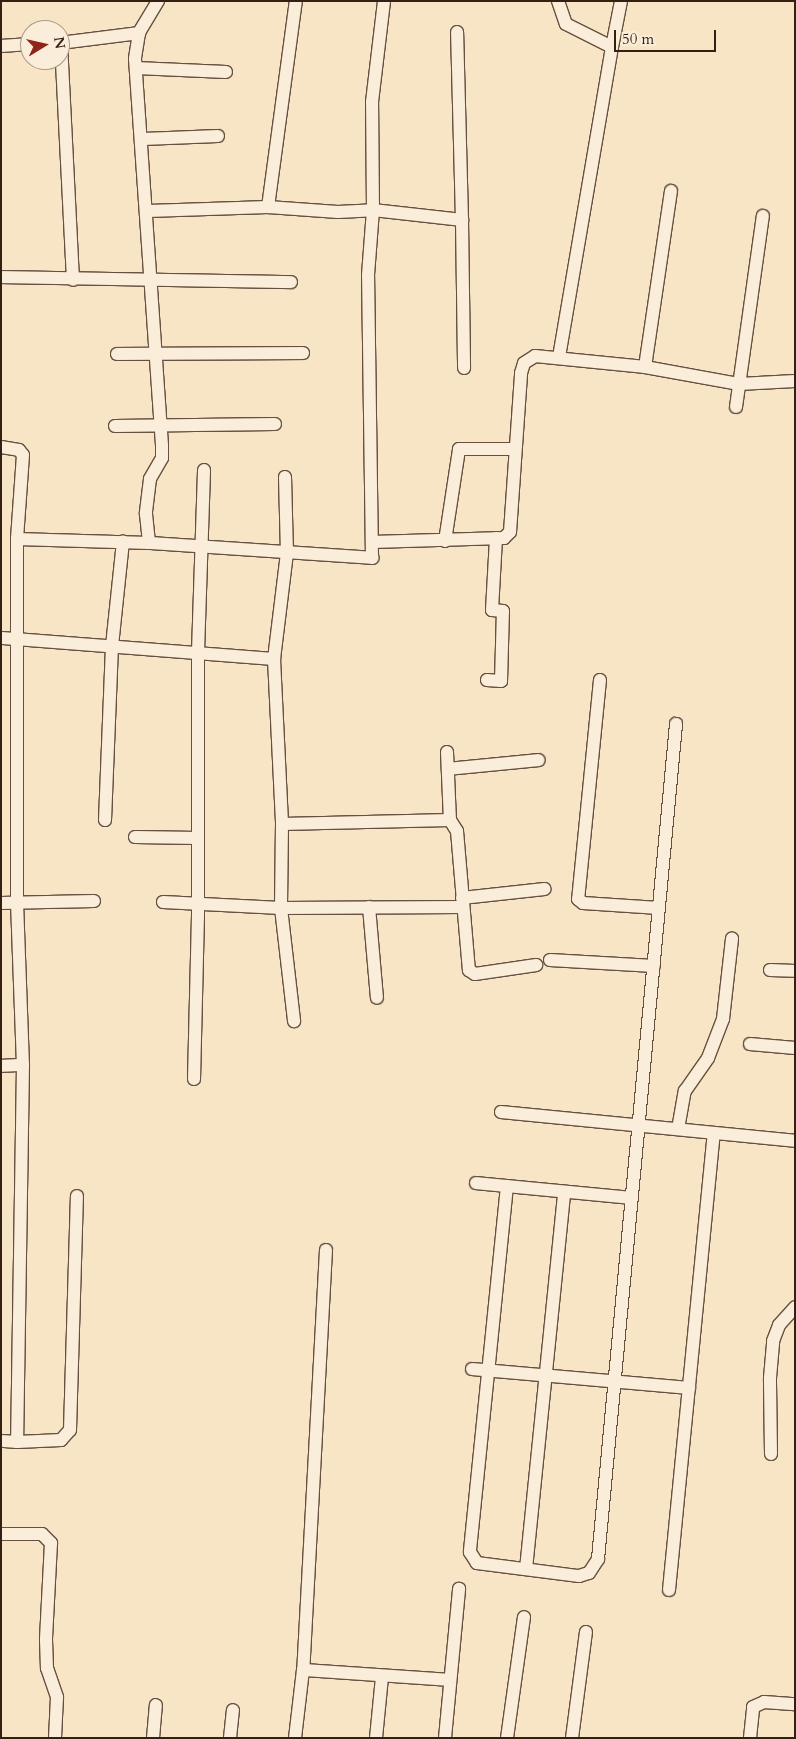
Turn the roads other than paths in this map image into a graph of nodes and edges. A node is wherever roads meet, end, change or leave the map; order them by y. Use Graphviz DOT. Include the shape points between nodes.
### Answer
graph roads {
  1 [pos="158,1"];
  2 [pos="296,1"];
  3 [pos="384,1"];
  4 [pos="558,1"];
  5 [pos="621,1"];
  6 [pos="457,32"];
  7 [pos="139,33"];
  8 [pos="70,42"];
  9 [pos="20,45"];
  10 [pos="1,46"];
  11 [pos="612,47"];
  12 [pos="136,68"];
  13 [pos="62,70"];
  14 [pos="226,72"];
  15 [pos="218,136"];
  16 [pos="143,139"];
  17 [pos="671,191"];
  18 [pos="268,207"];
  19 [pos="373,210"];
  20 [pos="148,211"];
  21 [pos="764,216"];
  22 [pos="462,220"];
  23 [pos="1,277"];
  24 [pos="72,280"];
  25 [pos="148,281"];
  26 [pos="291,282"];
  27 [pos="303,352"];
  28 [pos="156,353"];
  29 [pos="117,354"];
  30 [pos="559,358"];
  31 [pos="645,367"];
  32 [pos="464,368"];
  33 [pos="795,381"];
  34 [pos="738,384"];
  35 [pos="736,407"];
  36 [pos="161,423"];
  37 [pos="275,424"];
  38 [pos="116,426"];
  39 [pos="1,447"];
  40 [pos="515,449"];
  41 [pos="204,470"];
  42 [pos="285,477"];
  43 [pos="496,538"];
  44 [pos="17,539"];
  45 [pos="445,540"];
  46 [pos="123,542"];
  47 [pos="372,542"];
  48 [pos="148,543"];
  49 [pos="202,547"];
  50 [pos="287,553"];
  51 [pos="1,638"];
  52 [pos="20,639"];
  53 [pos="112,646"];
  54 [pos="198,652"];
  55 [pos="274,659"];
  56 [pos="487,680"];
  57 [pos="600,680"];
  58 [pos="676,724"];
  59 [pos="447,752"];
  60 [pos="539,760"];
  61 [pos="448,769"];
  62 [pos="105,820"];
  63 [pos="450,820"];
  64 [pos="282,824"];
  65 [pos="135,837"];
  66 [pos="198,838"];
  67 [pos="546,889"];
  68 [pos="94,901"];
  69 [pos="17,902"];
  70 [pos="163,902"];
  71 [pos="1,903"];
  72 [pos="462,903"];
  73 [pos="198,904"];
  74 [pos="369,907"];
  75 [pos="281,908"];
  76 [pos="659,908"];
  77 [pos="732,939"];
  78 [pos="550,960"];
  79 [pos="536,965"];
  80 [pos="654,966"];
  81 [pos="770,970"];
  82 [pos="795,971"];
  83 [pos="377,998"];
  84 [pos="294,1021"];
  85 [pos="750,1044"];
  86 [pos="795,1048"];
  87 [pos="23,1065"];
  88 [pos="1,1066"];
  89 [pos="194,1079"];
  90 [pos="500,1112"];
  91 [pos="639,1125"];
  92 [pos="678,1129"];
  93 [pos="714,1133"];
  94 [pos="795,1141"];
  95 [pos="476,1183"];
  96 [pos="507,1186"];
  97 [pos="564,1192"];
  98 [pos="77,1196"];
  99 [pos="632,1198"];
  100 [pos="326,1250"];
  101 [pos="795,1307"];
  102 [pos="472,1369"];
  103 [pos="488,1370"];
  104 [pos="546,1375"];
  105 [pos="613,1381"];
  106 [pos="689,1388"];
  107 [pos="1,1442"];
  108 [pos="17,1442"];
  109 [pos="771,1454"];
  110 [pos="1,1534"];
  111 [pos="526,1569"];
  112 [pos="459,1588"];
  113 [pos="669,1590"];
  114 [pos="524,1617"];
  115 [pos="586,1632"];
  116 [pos="303,1670"];
  117 [pos="382,1677"];
  118 [pos="449,1680"];
  119 [pos="795,1704"];
  120 [pos="156,1705"];
  121 [pos="233,1710"];
  122 [pos="55,1738"];
  123 [pos="153,1738"];
  124 [pos="230,1738"];
  125 [pos="295,1738"];
  126 [pos="376,1738"];
  127 [pos="445,1738"];
  128 [pos="507,1738"];
  129 [pos="572,1738"];
  130 [pos="750,1738"];
  1 -- 7 [label="street"];
  2 -- 18 [label="street"];
  3 -- 19 [label="street" via="372,102"];
  4 -- 11 [label="street" via="566,24"];
  5 -- 11 [label="street"];
  6 -- 22 [label="street"];
  7 -- 8 [label="street"];
  7 -- 12 [label="street"];
  9 -- 10 [label="street"];
  11 -- 30 [label="street"];
  12 -- 14 [label="street"];
  12 -- 16 [label="street"];
  13 -- 24 [label="street"];
  15 -- 16 [label="street"];
  16 -- 20 [label="street"];
  17 -- 31 [label="street"];
  18 -- 19 [label="street" via="338,212"];
  18 -- 20 [label="street"];
  19 -- 22 [label="street"];
  19 -- 47 [label="street" via="368,274"];
  20 -- 25 [label="street"];
  21 -- 34 [label="street"];
  22 -- 32 [label="street"];
  23 -- 24 [label="street"];
  24 -- 25 [label="street"];
  25 -- 26 [label="street"];
  25 -- 28 [label="street"];
  27 -- 28 [label="street"];
  28 -- 29 [label="street"];
  28 -- 36 [label="street"];
  30 -- 31 [label="street"];
  30 -- 40 [label="street" via="535,356 524,363"];
  31 -- 34 [label="street"];
  33 -- 34 [label="street"];
  34 -- 35 [label="street"];
  36 -- 37 [label="street"];
  36 -- 38 [label="street"];
  36 -- 48 [label="street" via="162,458 150,479 149,488"];
  39 -- 44 [label="street" via="19,450 23,455"];
  40 -- 43 [label="street" via="510,532 504,538"];
  40 -- 45 [label="street" via="460,449"];
  41 -- 49 [label="street"];
  42 -- 50 [label="street"];
  43 -- 45 [label="street"];
  43 -- 56 [label="street" via="492,610 503,611 501,681"];
  44 -- 46 [label="street"];
  44 -- 52 [label="street"];
  45 -- 47 [label="street"];
  46 -- 48 [label="street"];
  46 -- 53 [label="street"];
  47 -- 50 [label="street" via="372,558"];
  48 -- 49 [label="street"];
  49 -- 50 [label="street"];
  49 -- 54 [label="street"];
  50 -- 55 [label="street"];
  51 -- 52 [label="street"];
  52 -- 53 [label="street"];
  52 -- 69 [label="street"];
  53 -- 54 [label="street"];
  53 -- 62 [label="street"];
  54 -- 55 [label="street"];
  54 -- 66 [label="street"];
  55 -- 64 [label="street"];
  57 -- 76 [label="street" via="578,899 583,903"];
  58 -- 76 [label="street"];
  59 -- 61 [label="street"];
  60 -- 61 [label="street"];
  61 -- 63 [label="street"];
  63 -- 64 [label="street"];
  63 -- 72 [label="street" via="457,830"];
  64 -- 75 [label="street"];
  65 -- 66 [label="street"];
  66 -- 73 [label="street"];
  67 -- 72 [label="street"];
  68 -- 69 [label="street"];
  69 -- 71 [label="street"];
  69 -- 87 [label="street"];
  70 -- 73 [label="street"];
  72 -- 74 [label="street"];
  72 -- 79 [label="street" via="467,964 471,972"];
  73 -- 75 [label="street"];
  73 -- 89 [label="street"];
  74 -- 75 [label="street"];
  74 -- 83 [label="street"];
  75 -- 84 [label="street"];
  76 -- 80 [label="street"];
  77 -- 92 [label="street" via="723,1019 708,1058 685,1091"];
  78 -- 80 [label="street"];
  80 -- 91 [label="street"];
  81 -- 82 [label="street"];
  85 -- 86 [label="street"];
  87 -- 88 [label="street"];
  87 -- 108 [label="street"];
  90 -- 91 [label="street"];
  91 -- 92 [label="street"];
  91 -- 99 [label="street"];
  92 -- 93 [label="street"];
  93 -- 94 [label="street"];
  93 -- 106 [label="street"];
  95 -- 96 [label="street"];
  96 -- 97 [label="street"];
  96 -- 103 [label="street"];
  97 -- 99 [label="street"];
  97 -- 104 [label="street"];
  98 -- 108 [label="street" via="70,1430 61,1440"];
  99 -- 105 [label="street"];
  100 -- 116 [label="street"];
  101 -- 109 [label="street" via="779,1325 773,1340"];
  102 -- 103 [label="street"];
  103 -- 104 [label="street"];
  103 -- 111 [label="street" via="470,1552 477,1562"];
  104 -- 105 [label="street"];
  104 -- 111 [label="street"];
  105 -- 106 [label="street"];
  105 -- 111 [label="street" via="598,1559 590,1573 579,1576"];
  106 -- 113 [label="street"];
  107 -- 108 [label="street"];
  110 -- 122 [label="street" via="42,1534 51,1542 46,1640 48,1668 57,1697"];
  112 -- 118 [label="street"];
  114 -- 128 [label="street"];
  115 -- 129 [label="street"];
  116 -- 117 [label="street"];
  116 -- 125 [label="street"];
  117 -- 118 [label="street"];
  117 -- 126 [label="street"];
  118 -- 127 [label="street"];
  119 -- 130 [label="street" via="764,1702 753,1707"];
  120 -- 123 [label="street"];
  121 -- 124 [label="street"];
}
